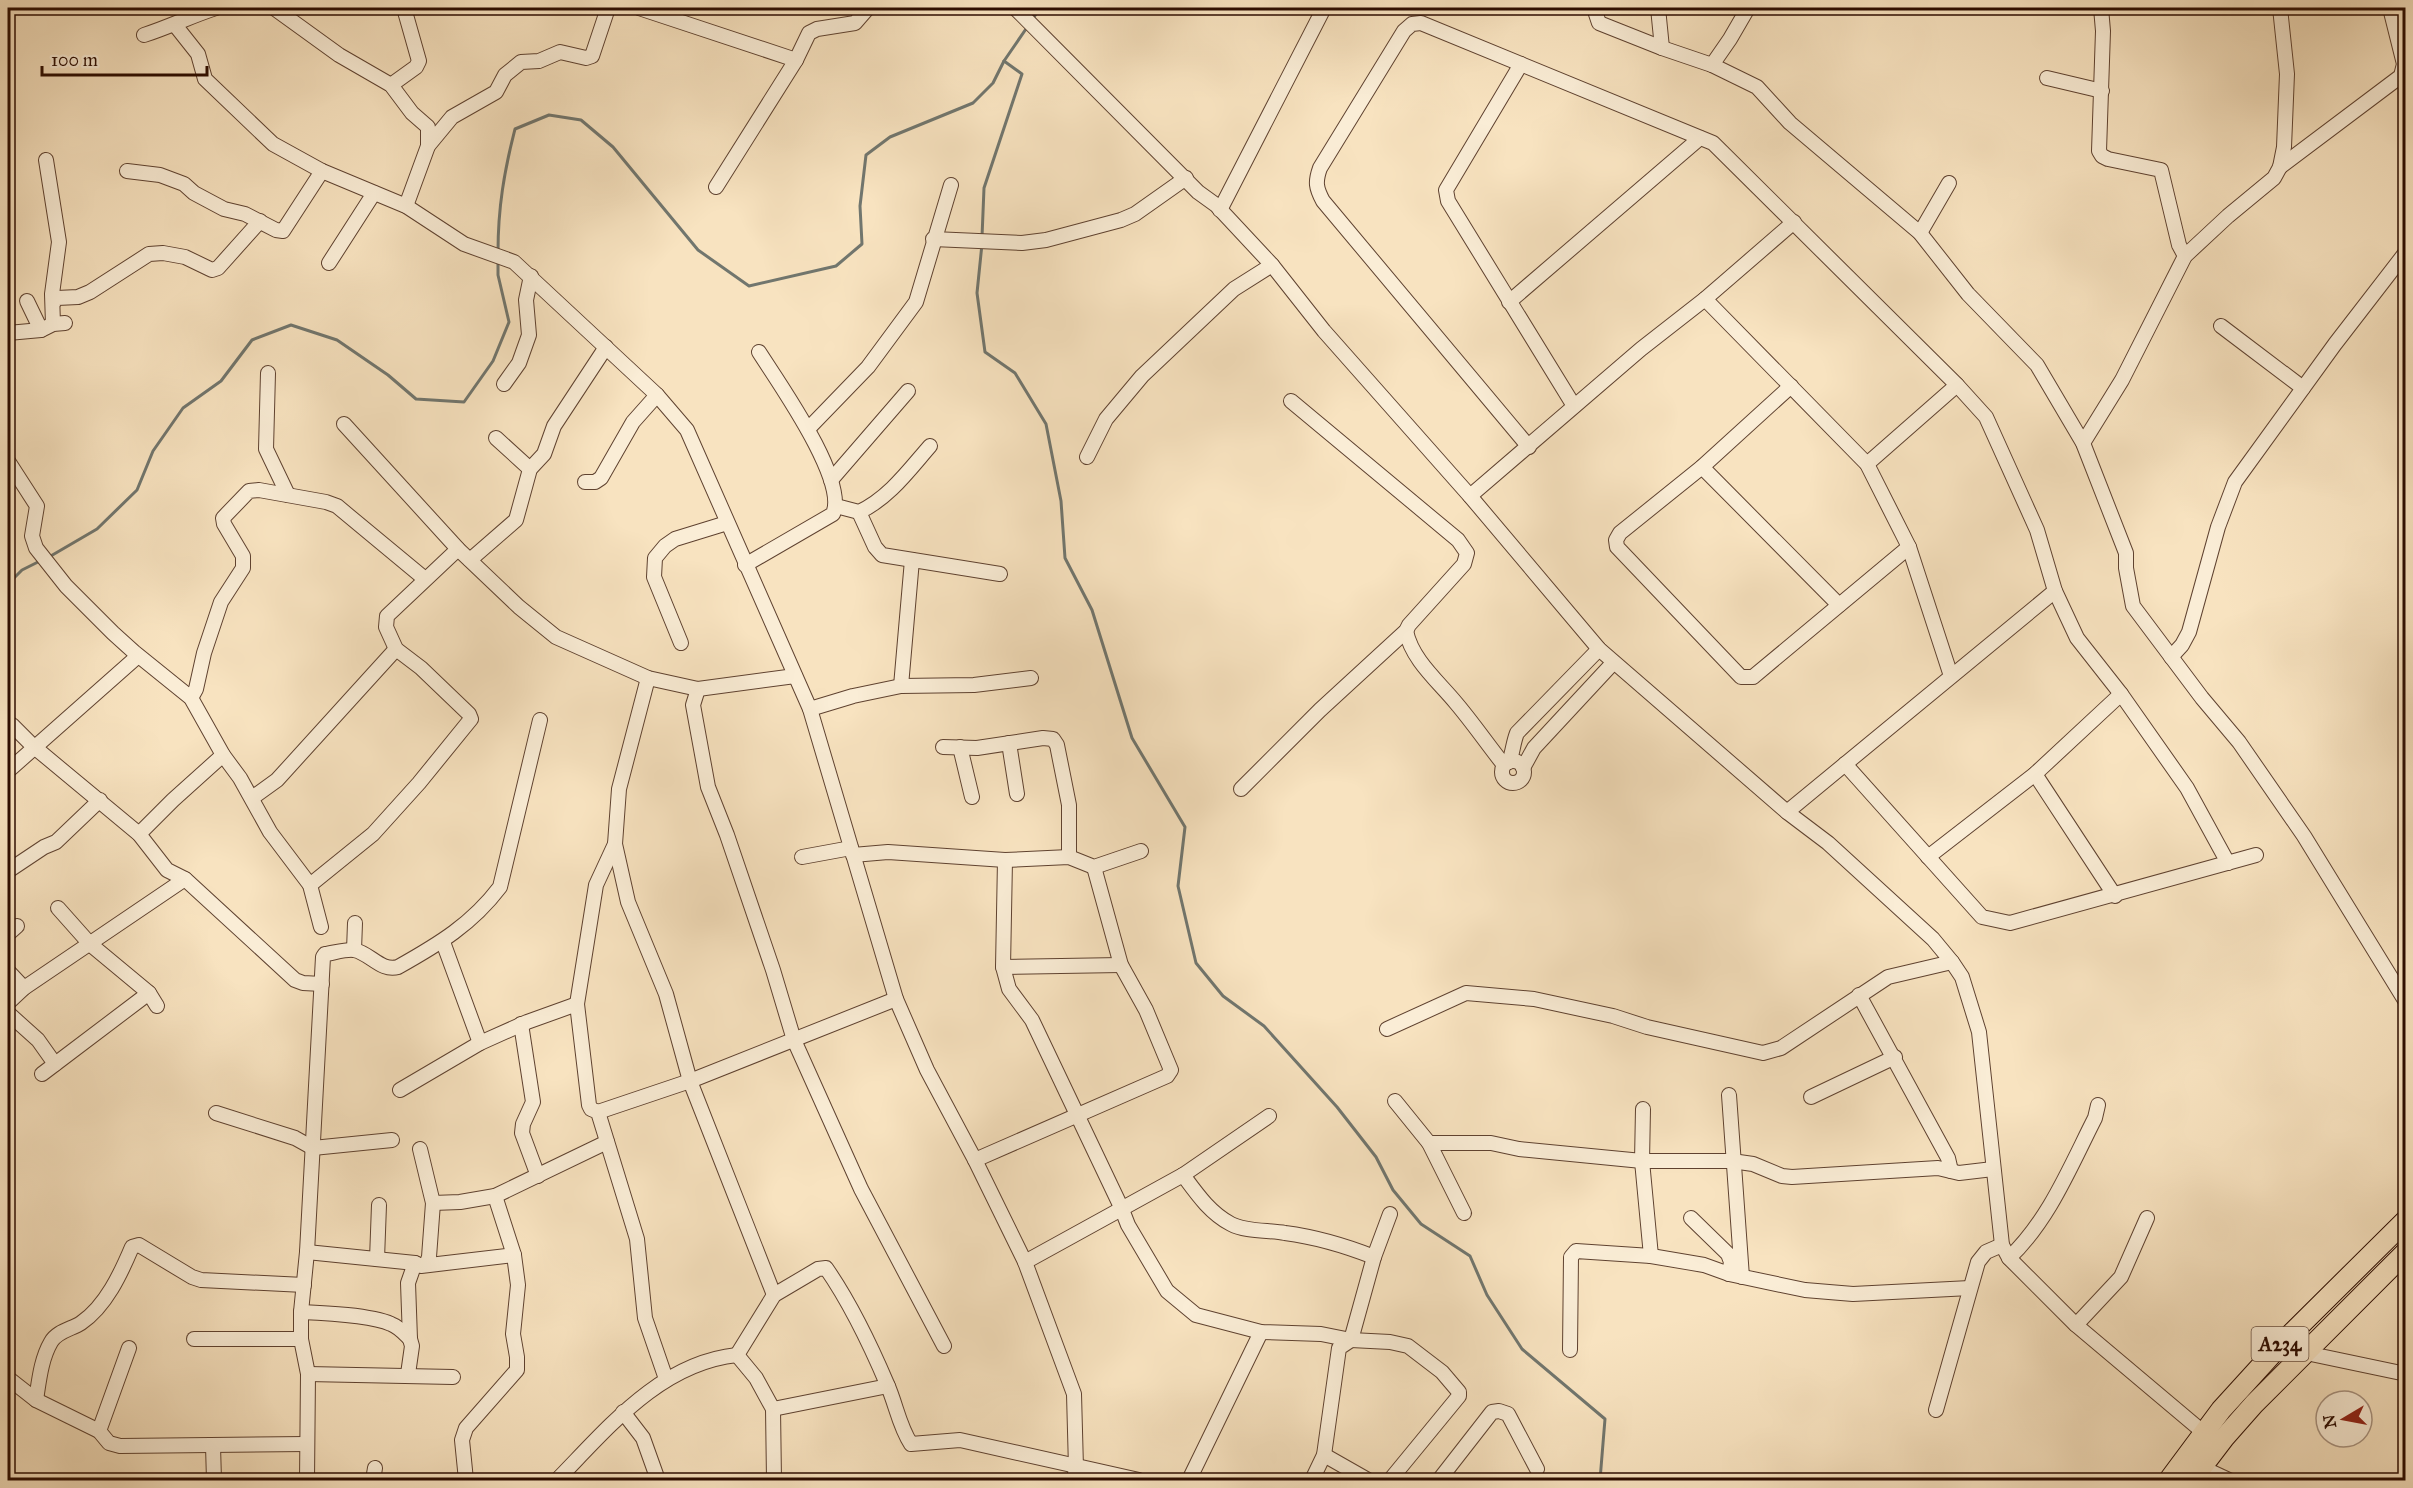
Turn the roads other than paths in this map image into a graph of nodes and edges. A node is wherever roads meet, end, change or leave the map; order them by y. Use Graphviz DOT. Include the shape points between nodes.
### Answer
graph roads {
  1 [pos="216,8"];
  2 [pos="274,8"];
  3 [pos="404,8"];
  4 [pos="608,8"];
  5 [pos="639,8"];
  6 [pos="868,8"];
  7 [pos="1015,8"];
  8 [pos="1324,8"];
  9 [pos="1594,8"];
  10 [pos="1658,8"];
  11 [pos="1748,8"];
  12 [pos="2101,8"];
  13 [pos="2280,8"];
  14 [pos="2390,8"];
  15 [pos="176,26"];
  16 [pos="144,35"];
  17 [pos="1662,48"];
  18 [pos="796,60"];
  19 [pos="1521,64"];
  20 [pos="1712,65"];
  21 [pos="2047,78"];
  22 [pos="391,85"];
  23 [pos="2102,91"];
  24 [pos="1700,138"];
  25 [pos="428,146"];
  26 [pos="46,160"];
  27 [pos="2280,167"];
  28 [pos="127,171"];
  29 [pos="322,171"];
  30 [pos="1186,178"];
  31 [pos="1949,183"];
  32 [pos="951,185"];
  33 [pos="716,187"];
  34 [pos="374,193"];
  35 [pos="406,206"];
  36 [pos="1220,210"];
  37 [pos="260,221"];
  38 [pos="1794,222"];
  39 [pos="1920,233"];
  40 [pos="933,239"];
  41 [pos="2406,252"];
  42 [pos="2185,256"];
  43 [pos="329,264"];
  44 [pos="1272,265"];
  45 [pos="531,276"];
  46 [pos="1705,299"];
  47 [pos="27,300"];
  48 [pos="1509,302"];
  49 [pos="53,303"];
  50 [pos="53,326"];
  51 [pos="2221,326"];
  52 [pos="8,333"];
  53 [pos="606,347"];
  54 [pos="759,352"];
  55 [pos="268,373"];
  56 [pos="504,384"];
  57 [pos="1957,385"];
  58 [pos="1791,387"];
  59 [pos="2303,388"];
  60 [pos="908,391"];
  61 [pos="657,395"];
  62 [pos="1292,401"];
  63 [pos="1574,406"];
  64 [pos="344,424"];
  65 [pos="808,429"];
  66 [pos="496,438"];
  67 [pos="2083,443"];
  68 [pos="930,446"];
  69 [pos="1529,447"];
  70 [pos="1087,456"];
  71 [pos="8,461"];
  72 [pos="1867,464"];
  73 [pos="1702,467"];
  74 [pos="530,470"];
  75 [pos="831,480"];
  76 [pos="585,482"];
  77 [pos="288,495"];
  78 [pos="1470,496"];
  79 [pos="836,506"];
  80 [pos="859,512"];
  81 [pos="727,523"];
  82 [pos="1909,547"];
  83 [pos="458,549"];
  84 [pos="470,560"];
  85 [pos="912,561"];
  86 [pos="745,565"];
  87 [pos="1000,574"];
  88 [pos="425,579"];
  89 [pos="2055,591"];
  90 [pos="1839,605"];
  91 [pos="1406,631"];
  92 [pos="681,643"];
  93 [pos="396,649"];
  94 [pos="1599,649"];
  95 [pos="138,656"];
  96 [pos="2171,657"];
  97 [pos="1613,663"];
  98 [pos="795,676"];
  99 [pos="1951,676"];
  100 [pos="648,678"];
  101 [pos="1031,678"];
  102 [pos="901,686"];
  103 [pos="698,689"];
  104 [pos="2121,694"];
  105 [pos="191,698"];
  106 [pos="810,710"];
  107 [pos="540,720"];
  108 [pos="12,725"];
  109 [pos="1009,743"];
  110 [pos="33,746"];
  111 [pos="943,747"];
  112 [pos="960,747"];
  113 [pos="223,755"];
  114 [pos="1506,764"];
  115 [pos="1845,764"];
  116 [pos="8,771"];
  117 [pos="2035,774"];
  118 [pos="1241,789"];
  119 [pos="1017,794"];
  120 [pos="972,797"];
  121 [pos="252,798"];
  122 [pos="100,800"];
  123 [pos="1787,812"];
  124 [pos="140,834"];
  125 [pos="615,844"];
  126 [pos="1141,850"];
  127 [pos="852,852"];
  128 [pos="2256,855"];
  129 [pos="802,857"];
  130 [pos="1070,857"];
  131 [pos="1928,857"];
  132 [pos="1005,860"];
  133 [pos="2228,863"];
  134 [pos="1094,867"];
  135 [pos="8,871"];
  136 [pos="185,879"];
  137 [pos="310,885"];
  138 [pos="2115,896"];
  139 [pos="58,908"];
  140 [pos="355,923"];
  141 [pos="321,927"];
  142 [pos="443,942"];
  143 [pos="90,944"];
  144 [pos="354,950"];
  145 [pos="1952,962"];
  146 [pos="1121,965"];
  147 [pos="1003,967"];
  148 [pos="8,971"];
  149 [pos="322,984"];
  150 [pos="24,988"];
  151 [pos="149,993"];
  152 [pos="1859,995"];
  153 [pos="896,999"];
  154 [pos="2406,1002"];
  155 [pos="8,1003"];
  156 [pos="577,1004"];
  157 [pos="157,1006"];
  158 [pos="8,1013"];
  159 [pos="521,1024"];
  160 [pos="1387,1029"];
  161 [pos="794,1040"];
  162 [pos="480,1043"];
  163 [pos="1895,1057"];
  164 [pos="55,1064"];
  165 [pos="42,1074"];
  166 [pos="690,1081"];
  167 [pos="400,1090"];
  168 [pos="1730,1095"];
  169 [pos="1811,1097"];
  170 [pos="1395,1101"];
  171 [pos="2098,1105"];
  172 [pos="1643,1109"];
  173 [pos="598,1112"];
  174 [pos="216,1113"];
  175 [pos="1076,1115"];
  176 [pos="1269,1116"];
  177 [pos="392,1140"];
  178 [pos="607,1142"];
  179 [pos="1429,1143"];
  180 [pos="313,1148"];
  181 [pos="420,1149"];
  182 [pos="975,1160"];
  183 [pos="1642,1161"];
  184 [pos="1732,1161"];
  185 [pos="1993,1169"];
  186 [pos="1951,1171"];
  187 [pos="1183,1175"];
  188 [pos="538,1176"];
  189 [pos="495,1196"];
  190 [pos="433,1203"];
  191 [pos="379,1205"];
  192 [pos="1121,1207"];
  193 [pos="1464,1213"];
  194 [pos="1390,1214"];
  195 [pos="1691,1218"];
  196 [pos="2147,1218"];
  197 [pos="2406,1220"];
  198 [pos="2002,1245"];
  199 [pos="307,1252"];
  200 [pos="2406,1252"];
  201 [pos="514,1255"];
  202 [pos="1651,1256"];
  203 [pos="1374,1257"];
  204 [pos="2009,1258"];
  205 [pos="377,1259"];
  206 [pos="1025,1262"];
  207 [pos="420,1264"];
  208 [pos="1736,1275"];
  209 [pos="304,1285"];
  210 [pos="1970,1288"];
  211 [pos="774,1295"];
  212 [pos="301,1312"];
  213 [pos="404,1325"];
  214 [pos="2076,1325"];
  215 [pos="1261,1332"];
  216 [pos="194,1339"];
  217 [pos="301,1339"];
  218 [pos="1351,1340"];
  219 [pos="944,1346"];
  220 [pos="129,1348"];
  221 [pos="1570,1350"];
  222 [pos="2306,1353"];
  223 [pos="737,1355"];
  224 [pos="308,1374"];
  225 [pos="408,1374"];
  226 [pos="2406,1374"];
  227 [pos="8,1377"];
  228 [pos="453,1377"];
  229 [pos="666,1379"];
  230 [pos="888,1386"];
  231 [pos="36,1400"];
  232 [pos="773,1410"];
  233 [pos="1936,1410"];
  234 [pos="623,1412"];
  235 [pos="99,1431"];
  236 [pos="2203,1432"];
  237 [pos="307,1444"];
  238 [pos="213,1446"];
  239 [pos="1324,1455"];
  240 [pos="1537,1469"];
  241 [pos="1075,1474"];
  242 [pos="2197,1474"];
  243 [pos="214,1480"];
  244 [pos="307,1480"];
  245 [pos="466,1480"];
  246 [pos="557,1480"];
  247 [pos="658,1480"];
  248 [pos="774,1480"];
  249 [pos="1139,1480"];
  250 [pos="1190,1480"];
  251 [pos="1312,1480"];
  252 [pos="1368,1480"];
  253 [pos="1390,1480"];
  254 [pos="1439,1480"];
  255 [pos="2169,1480"];
  256 [pos="2229,1480"];
  1 -- 15 [label="street" via="190,16"];
  2 -- 22 [label="street" via="339,55"];
  3 -- 22 [label="street" via="419,61"];
  4 -- 25 [label="street" via="592,56 560,52 539,61 521,62 506,75 496,92 452,117"];
  5 -- 18 [label="street"];
  6 -- 18 [label="street" via="855,23 809,33"];
  7 -- 30 [label="street"];
  8 -- 36 [label="street"];
  9 -- 17 [label="street" via="1599,23"];
  10 -- 17 [label="street"];
  11 -- 20 [label="street"];
  12 -- 23 [label="street"];
  13 -- 27 [label="street" via="2287,74"];
  14 -- 27 [label="street" via="2404,64 2401,76"];
  15 -- 16 [label="street"];
  15 -- 29 [label="street" via="198,54 205,79 273,144"];
  17 -- 20 [label="street"];
  18 -- 33 [label="street"];
  19 -- 24 [label="street"];
  19 -- 48 [label="street" via="1446,190 1448,201"];
  19 -- 69 [label="street" via="1421,23 1412,24 1404,30 1320,168 1316,181 1323,201"];
  20 -- 39 [label="street" via="1757,87 1790,123"];
  21 -- 23 [label="street"];
  22 -- 25 [label="street" via="428,127"];
  23 -- 42 [label="street" via="2099,151 2108,159 2162,170"];
  24 -- 38 [label="street" via="1713,143"];
  24 -- 48 [label="street"];
  25 -- 35 [label="street"];
  26 -- 49 [label="street" via="59,242"];
  27 -- 42 [label="street" via="2274,178"];
  28 -- 37 [label="street" via="160,175 184,184 224,208"];
  29 -- 34 [label="street"];
  29 -- 37 [label="street" via="283,231"];
  30 -- 36 [label="street"];
  30 -- 40 [label="street" via="1147,207 1121,220 1046,240 1022,243"];
  31 -- 39 [label="street"];
  32 -- 40 [label="street"];
  34 -- 35 [label="street"];
  34 -- 43 [label="street"];
  35 -- 45 [label="street" via="464,243 514,262"];
  36 -- 44 [label="street"];
  37 -- 49 [label="street" via="218,268 212,270 185,257 149,255 90,292 57,298"];
  38 -- 46 [label="street"];
  38 -- 57 [label="street"];
  39 -- 67 [label="street" via="1968,294 2037,366"];
  40 -- 65 [label="street" via="916,302 868,367"];
  41 -- 59 [label="street"];
  42 -- 67 [label="street" via="2122,380"];
  44 -- 70 [label="street" via="1234,289 1142,376 1106,419"];
  44 -- 78 [label="street" via="1324,331"];
  45 -- 53 [label="street"];
  45 -- 56 [label="street" via="526,300 529,335 519,363"];
  46 -- 58 [label="street"];
  46 -- 63 [label="street"];
  47 -- 50 [label="street"];
  48 -- 63 [label="street"];
  49 -- 50 [label="street"];
  50 -- 52 [label="street"];
  51 -- 59 [label="street"];
  53 -- 61 [label="street"];
  53 -- 74 [label="street" via="554,426 544,454"];
  54 -- 65 [label="street"];
  55 -- 77 [label="street" via="266,449"];
  57 -- 72 [label="street"];
  57 -- 89 [label="street" via="1986,417 2037,530"];
  58 -- 72 [label="street"];
  58 -- 73 [label="street"];
  59 -- 96 [label="street" via="2235,482 2218,527 2189,632"];
  60 -- 75 [label="street"];
  61 -- 76 [label="street" via="633,422 601,478"];
  61 -- 81 [label="street" via="687,430"];
  62 -- 91 [label="street" via="1458,540 1467,553 1464,564"];
  63 -- 69 [label="street"];
  64 -- 83 [label="street"];
  65 -- 75 [label="street"];
  66 -- 74 [label="street"];
  67 -- 96 [label="street" via="2126,553 2133,606"];
  68 -- 80 [label="street" via="895,487"];
  69 -- 78 [label="street"];
  71 -- 95 [label="street" via="37,506 32,536 36,548 66,586"];
  72 -- 82 [label="street"];
  73 -- 90 [label="street"];
  73 -- 90 [label="street" via="1620,533 1617,547 1741,677 1753,677"];
  74 -- 84 [label="street" via="516,520"];
  75 -- 79 [label="street"];
  77 -- 88 [label="street" via="337,506"];
  77 -- 105 [label="street" via="249,490 223,518 243,556 243,568 221,602"];
  78 -- 94 [label="street"];
  79 -- 80 [label="street"];
  79 -- 86 [label="street" via="832,513"];
  80 -- 85 [label="street" via="882,555"];
  81 -- 86 [label="street"];
  81 -- 92 [label="street" via="675,539 655,558 654,577"];
  82 -- 90 [label="street"];
  82 -- 99 [label="street"];
  83 -- 84 [label="street"];
  83 -- 88 [label="street"];
  84 -- 100 [label="street" via="556,637"];
  85 -- 87 [label="street"];
  85 -- 102 [label="street"];
  86 -- 98 [label="street"];
  88 -- 93 [label="street" via="387,616 386,627"];
  89 -- 99 [label="street"];
  89 -- 104 [label="street" via="2077,638"];
  91 -- 114 [label="street" via="1420,662"];
  91 -- 118 [label="street"];
  93 -- 121 [label="street" via="278,780"];
  93 -- 137 [label="street" via="421,668 471,719 373,834"];
  94 -- 97 [label="street"];
  94 -- 114 [label="street" via="1518,733"];
  95 -- 105 [label="street"];
  95 -- 110 [label="street"];
  96 -- 154 [label="street" via="2239,742 2304,836"];
  97 -- 114 [label="street" via="1534,748 1521,779 1511,783 1503,776"];
  97 -- 123 [label="street"];
  98 -- 103 [label="street"];
  98 -- 106 [label="street"];
  99 -- 115 [label="street"];
  100 -- 103 [label="street"];
  100 -- 125 [label="street" via="619,789"];
  101 -- 102 [label="street" via="974,685"];
  102 -- 106 [label="street"];
  103 -- 161 [label="street" via="693,705 708,787"];
  104 -- 117 [label="street"];
  104 -- 133 [label="street" via="2187,788"];
  105 -- 113 [label="street"];
  106 -- 127 [label="street"];
  107 -- 142 [label="street" via="500,887 485,908"];
  108 -- 110 [label="street"];
  109 -- 112 [label="street"];
  109 -- 119 [label="street"];
  109 -- 130 [label="street" via="1043,738 1053,739 1057,745 1069,805"];
  110 -- 116 [label="street"];
  110 -- 122 [label="street"];
  111 -- 112 [label="street"];
  112 -- 120 [label="street"];
  113 -- 121 [label="street"];
  113 -- 124 [label="street"];
  115 -- 123 [label="street"];
  115 -- 131 [label="street"];
  117 -- 131 [label="street"];
  117 -- 138 [label="street"];
  121 -- 137 [label="street" via="270,831"];
  122 -- 124 [label="street"];
  122 -- 135 [label="street" via="56,842"];
  123 -- 145 [label="street" via="1828,843 1933,939"];
  124 -- 136 [label="street" via="167,870"];
  125 -- 156 [label="street" via="596,885"];
  125 -- 166 [label="street" via="628,902 666,994"];
  126 -- 134 [label="street"];
  127 -- 129 [label="street"];
  127 -- 132 [label="street"];
  127 -- 153 [label="street"];
  128 -- 133 [label="street"];
  130 -- 132 [label="street"];
  130 -- 134 [label="street"];
  131 -- 138 [label="street" via="1982,917 1996,921 2010,923"];
  132 -- 147 [label="street"];
  133 -- 138 [label="street"];
  134 -- 146 [label="street"];
  136 -- 143 [label="street"];
  136 -- 149 [label="street" via="296,980"];
  137 -- 141 [label="street"];
  139 -- 143 [label="street"];
  140 -- 144 [label="street"];
  142 -- 144 [label="street" via="392,969"];
  142 -- 162 [label="street"];
  143 -- 150 [label="street"];
  143 -- 151 [label="street"];
  144 -- 149 [label="street" via="325,954"];
  145 -- 152 [label="street" via="1888,977"];
  145 -- 185 [label="street" via="1962,977 1979,1032"];
  146 -- 147 [label="street"];
  146 -- 175 [label="street" via="1146,1010 1171,1070 1167,1076"];
  147 -- 175 [label="street" via="1009,989 1032,1020"];
  148 -- 150 [label="street"];
  149 -- 180 [label="street"];
  150 -- 155 [label="street"];
  151 -- 157 [label="street"];
  151 -- 164 [label="street"];
  152 -- 160 [label="street" via="1781,1048 1763,1053 1534,999 1466,993"];
  152 -- 163 [label="street"];
  153 -- 161 [label="street"];
  153 -- 182 [label="street" via="927,1070"];
  156 -- 159 [label="street"];
  156 -- 173 [label="street" via="589,1105"];
  158 -- 164 [label="street" via="38,1040"];
  159 -- 162 [label="street"];
  159 -- 188 [label="street" via="534,1102 522,1133"];
  161 -- 166 [label="street"];
  161 -- 219 [label="street" via="861,1189"];
  162 -- 167 [label="street"];
  163 -- 169 [label="street"];
  163 -- 186 [label="street" via="1948,1158"];
  164 -- 165 [label="street"];
  166 -- 173 [label="street"];
  166 -- 211 [label="street"];
  168 -- 184 [label="street"];
  170 -- 179 [label="street"];
  171 -- 204 [label="street" via="2056,1194 2027,1241"];
  172 -- 183 [label="street"];
  173 -- 178 [label="street"];
  174 -- 180 [label="street" via="295,1138"];
  175 -- 182 [label="street"];
  175 -- 192 [label="street"];
  176 -- 187 [label="street"];
  177 -- 180 [label="street"];
  178 -- 188 [label="street"];
  178 -- 229 [label="street" via="637,1239 645,1318"];
  179 -- 183 [label="street" via="1491,1143"];
  179 -- 193 [label="street"];
  180 -- 199 [label="street"];
  181 -- 190 [label="street"];
  182 -- 206 [label="street"];
  183 -- 184 [label="street"];
  183 -- 202 [label="street"];
  184 -- 186 [label="street" via="1792,1177 1938,1168"];
  184 -- 208 [label="street"];
  185 -- 186 [label="street"];
  185 -- 198 [label="street"];
  187 -- 192 [label="street"];
  187 -- 203 [label="street" via="1200,1199 1233,1225 1348,1247"];
  188 -- 189 [label="street"];
  189 -- 190 [label="street"];
  189 -- 201 [label="street"];
  190 -- 207 [label="street" via="429,1257"];
  191 -- 205 [label="street"];
  192 -- 206 [label="street"];
  192 -- 215 [label="street" via="1167,1291 1196,1315"];
  194 -- 203 [label="street"];
  195 -- 208 [label="street" via="1728,1254"];
  196 -- 214 [label="street" via="2121,1277"];
  197 -- 236 [label="highway, A234" via="2283,1342"];
  198 -- 204 [label="street"];
  198 -- 210 [label="street" via="1986,1252 1978,1262"];
  199 -- 205 [label="street"];
  199 -- 209 [label="street"];
  200 -- 222 [label="highway, A234"];
  201 -- 207 [label="street"];
  201 -- 245 [label="street" via="518,1285 513,1334 517,1370 466,1428 462,1440"];
  202 -- 208 [label="street"];
  202 -- 221 [label="street" via="1576,1251 1571,1257"];
  203 -- 218 [label="street"];
  204 -- 214 [label="street"];
  205 -- 207 [label="street"];
  206 -- 241 [label="street" via="1074,1394"];
  207 -- 213 [label="street" via="408,1283"];
  208 -- 210 [label="street" via="1805,1290 1853,1294"];
  209 -- 212 [label="street"];
  209 -- 231 [label="street" via="201,1280 139,1245 132,1247 100,1305 82,1323 51,1340 41,1367"];
  210 -- 233 [label="street"];
  211 -- 223 [label="street"];
  211 -- 230 [label="street" via="826,1268 848,1301"];
  212 -- 213 [label="street" via="333,1313"];
  212 -- 217 [label="street"];
  213 -- 225 [label="street" via="412,1346"];
  214 -- 236 [label="street"];
  215 -- 218 [label="street" via="1321,1334"];
  215 -- 250 [label="street"];
  216 -- 217 [label="street"];
  217 -- 224 [label="street"];
  218 -- 239 [label="street" via="1339,1348"];
  218 -- 253 [label="street" via="1408,1346 1442,1372 1459,1392"];
  220 -- 235 [label="street"];
  222 -- 226 [label="street"];
  222 -- 242 [label="highway, A234" via="2254,1404"];
  223 -- 229 [label="street" via="715,1357"];
  223 -- 232 [label="street" via="756,1378"];
  224 -- 225 [label="street"];
  224 -- 237 [label="street"];
  225 -- 228 [label="street"];
  227 -- 231 [label="street"];
  229 -- 234 [label="street"];
  230 -- 232 [label="street"];
  230 -- 241 [label="street" via="911,1444 960,1440"];
  231 -- 235 [label="street"];
  232 -- 248 [label="street"];
  234 -- 246 [label="street"];
  234 -- 247 [label="street" via="643,1438"];
  235 -- 238 [label="street" via="109,1443 120,1446"];
  236 -- 255 [label="highway, A234"];
  237 -- 238 [label="street"];
  237 -- 244 [label="street"];
  238 -- 243 [label="street"];
  239 -- 251 [label="street"];
  239 -- 252 [label="street"];
  240 -- 254 [label="street" via="1508,1414 1499,1411 1492,1412"];
  241 -- 249 [label="street"];
  242 -- 256 [label="street"];
}
